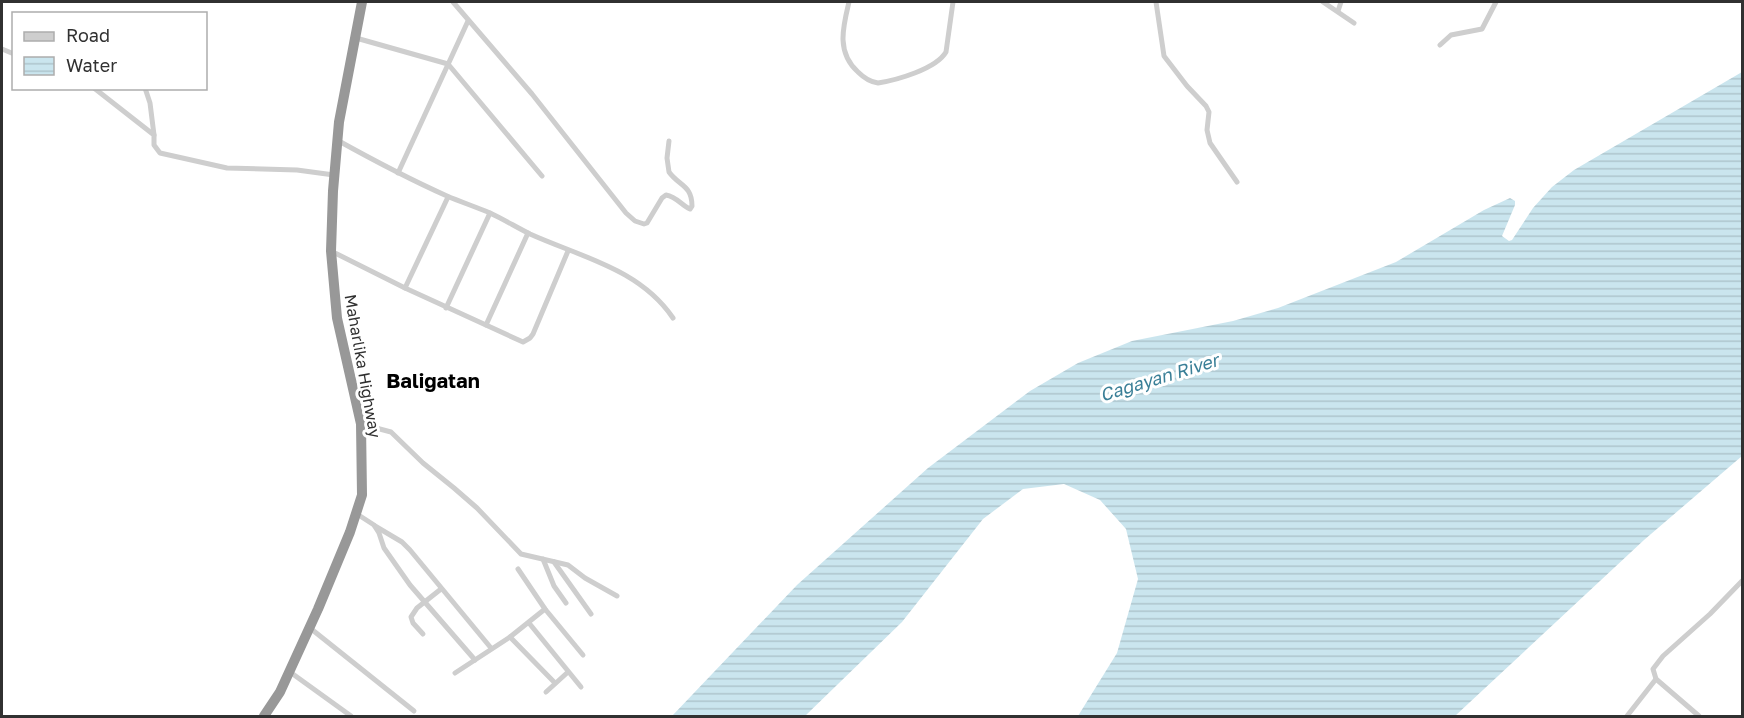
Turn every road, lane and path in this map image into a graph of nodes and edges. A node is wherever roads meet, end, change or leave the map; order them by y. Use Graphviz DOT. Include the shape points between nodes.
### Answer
graph roads {
  1 [pos="362,2"];
  2 [pos="453,2"];
  3 [pos="849,2"];
  4 [pos="953,2"];
  5 [pos="1156,2"];
  6 [pos="1323,2"];
  7 [pos="1341,2"];
  8 [pos="1497,2"];
  9 [pos="1338,12"];
  10 [pos="468,21"];
  11 [pos="1354,23"];
  12 [pos="355,38"];
  13 [pos="1440,45"];
  14 [pos="448,64"];
  15 [pos="97,90"];
  16 [pos="146,90"];
  17 [pos="154,135"];
  18 [pos="337,140"];
  19 [pos="669,141"];
  20 [pos="399,173"];
  21 [pos="334,176"];
  22 [pos="542,176"];
  23 [pos="1238,182"];
  24 [pos="448,197"];
  25 [pos="490,213"];
  26 [pos="528,233"];
  27 [pos="331,251"];
  28 [pos="568,251"];
  29 [pos="405,288"];
  30 [pos="446,308"];
  31 [pos="673,318"];
  32 [pos="486,325"];
  33 [pos="361,424"];
  34 [pos="357,514"];
  35 [pos="374,525"];
  36 [pos="543,559"];
  37 [pos="554,562"];
  38 [pos="518,569"];
  39 [pos="1743,581"];
  40 [pos="441,589"];
  41 [pos="617,596"];
  42 [pos="425,602"];
  43 [pos="566,603"];
  44 [pos="545,609"];
  45 [pos="591,614"];
  46 [pos="529,623"];
  47 [pos="310,628"];
  48 [pos="423,634"];
  49 [pos="510,637"];
  50 [pos="491,648"];
  51 [pos="583,656"];
  52 [pos="475,660"];
  53 [pos="290,672"];
  54 [pos="568,672"];
  55 [pos="455,673"];
  56 [pos="1656,679"];
  57 [pos="555,683"];
  58 [pos="581,687"];
  59 [pos="546,692"];
  60 [pos="414,711"];
  61 [pos="264,717"];
  62 [pos="351,717"];
  63 [pos="1627,717"];
  64 [pos="1699,717"];
  1 -- 12 [label="highway, Maharlika Highway"];
  2 -- 10 [label="street"];
  3 -- 4 [label="street" via="843,50 855,70 873,83 923,70 942,58"];
  5 -- 23 [label="street" via="1164,56 1208,109 1210,143"];
  6 -- 9 [label="street"];
  7 -- 9 [label="street"];
  8 -- 13 [label="street" via="1482,29 1451,35"];
  9 -- 11 [label="street"];
  10 -- 14 [label="street"];
  10 -- 19 [label="street" via="638,223 648,223 666,195 687,208 692,206 687,188 669,172"];
  12 -- 14 [label="street"];
  12 -- 18 [label="highway, Maharlika Highway"];
  14 -- 20 [label="street"];
  14 -- 22 [label="street"];
  15 -- 17 [label="street"];
  16 -- 17 [label="street"];
  17 -- 21 [label="street" via="154,145 160,153 177,158 227,168 297,170"];
  18 -- 20 [label="street"];
  18 -- 21 [label="highway, Maharlika Highway"];
  20 -- 24 [label="street"];
  21 -- 27 [label="highway, Maharlika Highway"];
  24 -- 25 [label="street"];
  24 -- 29 [label="street"];
  25 -- 26 [label="street"];
  25 -- 30 [label="street"];
  26 -- 28 [label="street"];
  26 -- 32 [label="street"];
  27 -- 29 [label="street"];
  27 -- 33 [label="highway, Maharlika Highway" via="337,318"];
  28 -- 31 [label="street" via="615,268 639,282"];
  28 -- 32 [label="street" via="530,338 523,342"];
  29 -- 30 [label="street"];
  30 -- 32 [label="street"];
  33 -- 34 [label="highway, Maharlika Highway" via="362,495"];
  33 -- 36 [label="street" via="391,432 470,501 521,554"];
  34 -- 35 [label="street"];
  34 -- 47 [label="highway, Maharlika Highway"];
  35 -- 40 [label="street" via="402,542"];
  35 -- 42 [label="street" via="384,548"];
  36 -- 37 [label="street"];
  36 -- 43 [label="street"];
  37 -- 41 [label="street" via="568,565"];
  37 -- 45 [label="street"];
  38 -- 44 [label="street"];
  39 -- 56 [label="street" via="1657,662 1653,669"];
  40 -- 42 [label="street"];
  40 -- 50 [label="street"];
  42 -- 48 [label="street" via="411,616 412,623"];
  42 -- 52 [label="street"];
  44 -- 46 [label="street"];
  44 -- 51 [label="street"];
  46 -- 49 [label="street"];
  46 -- 54 [label="street"];
  47 -- 53 [label="highway, Maharlika Highway"];
  47 -- 60 [label="street"];
  49 -- 50 [label="street"];
  49 -- 57 [label="street"];
  50 -- 52 [label="street"];
  52 -- 55 [label="street"];
  53 -- 61 [label="highway, Maharlika Highway"];
  53 -- 62 [label="street"];
  54 -- 57 [label="street"];
  54 -- 58 [label="street"];
  56 -- 63 [label="street"];
  56 -- 64 [label="street"];
  57 -- 59 [label="street"];
}
